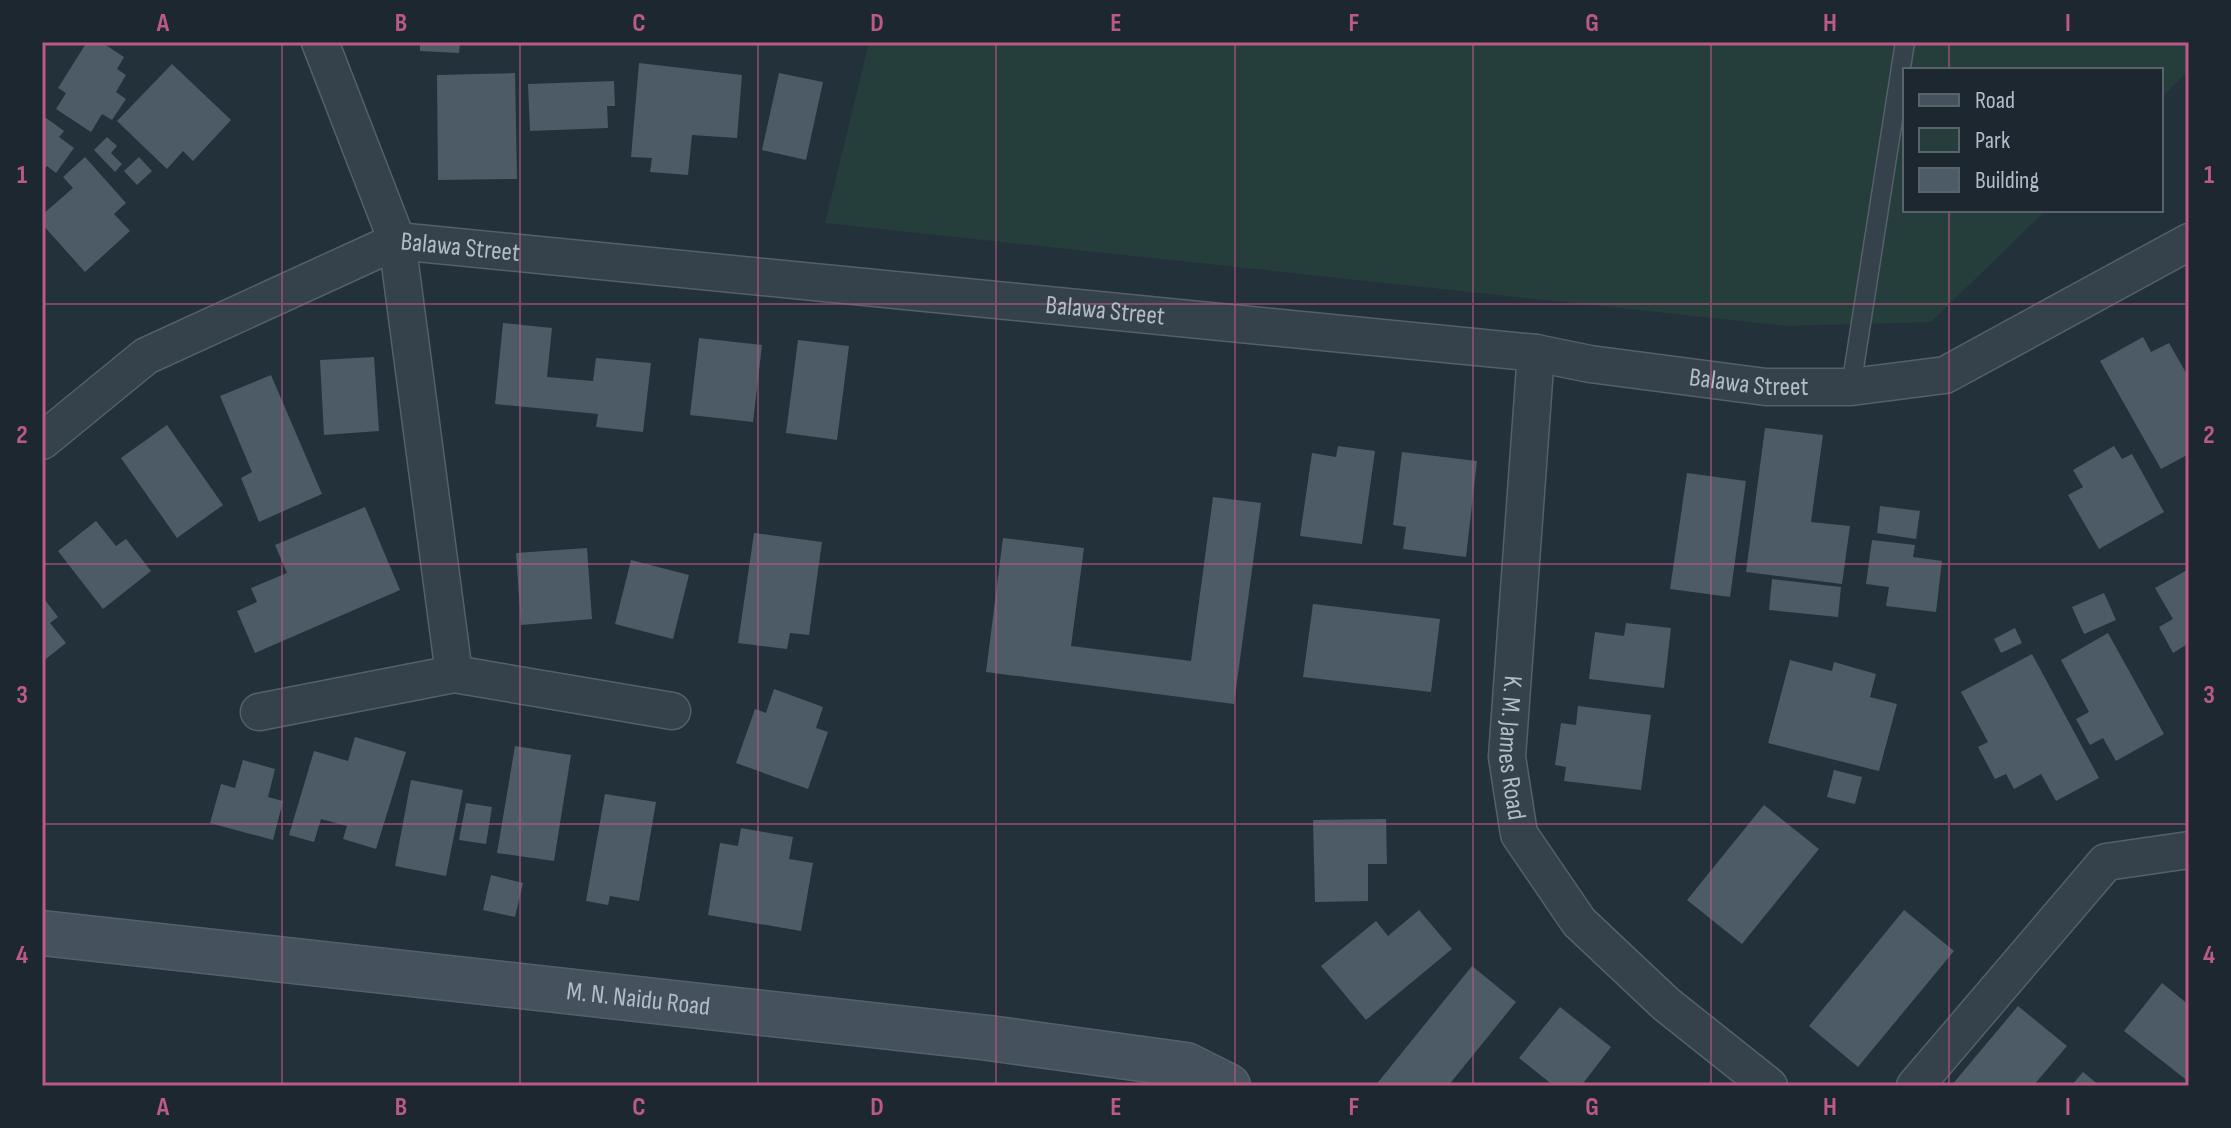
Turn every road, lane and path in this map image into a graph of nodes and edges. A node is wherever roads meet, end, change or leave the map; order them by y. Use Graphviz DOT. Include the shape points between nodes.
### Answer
graph roads {
  1 [pos="320,42"];
  2 [pos="1905,42"];
  3 [pos="397,241"];
  4 [pos="2189,242"];
  5 [pos="1536,353"];
  6 [pos="1851,387"];
  7 [pos="42,441"];
  8 [pos="454,674"];
  9 [pos="672,711"];
  10 [pos="259,712"];
  11 [pos="2189,850"];
  12 [pos="42,933"];
  13 [pos="1228,1086"];
  14 [pos="1769,1086"];
  15 [pos="1915,1086"];
  1 -- 3 [label="street"];
  2 -- 6 [label="lane"];
  3 -- 5 [label="street, Balawa Street"];
  3 -- 7 [label="street, Balawa Street" via="146,356"];
  3 -- 8 [label="street"];
  4 -- 6 [label="street, Balawa Street" via="1945,375"];
  5 -- 6 [label="street, Balawa Street" via="1766,387"];
  5 -- 14 [label="street, K. M. James Road" via="1507,757 1519,834 1579,922 1666,1004"];
  8 -- 9 [label="street"];
  8 -- 10 [label="street"];
  11 -- 15 [label="street" via="2106,862"];
  12 -- 13 [label="main road, M. N. Naidu Road" via="989,1038 1186,1065"];
}
